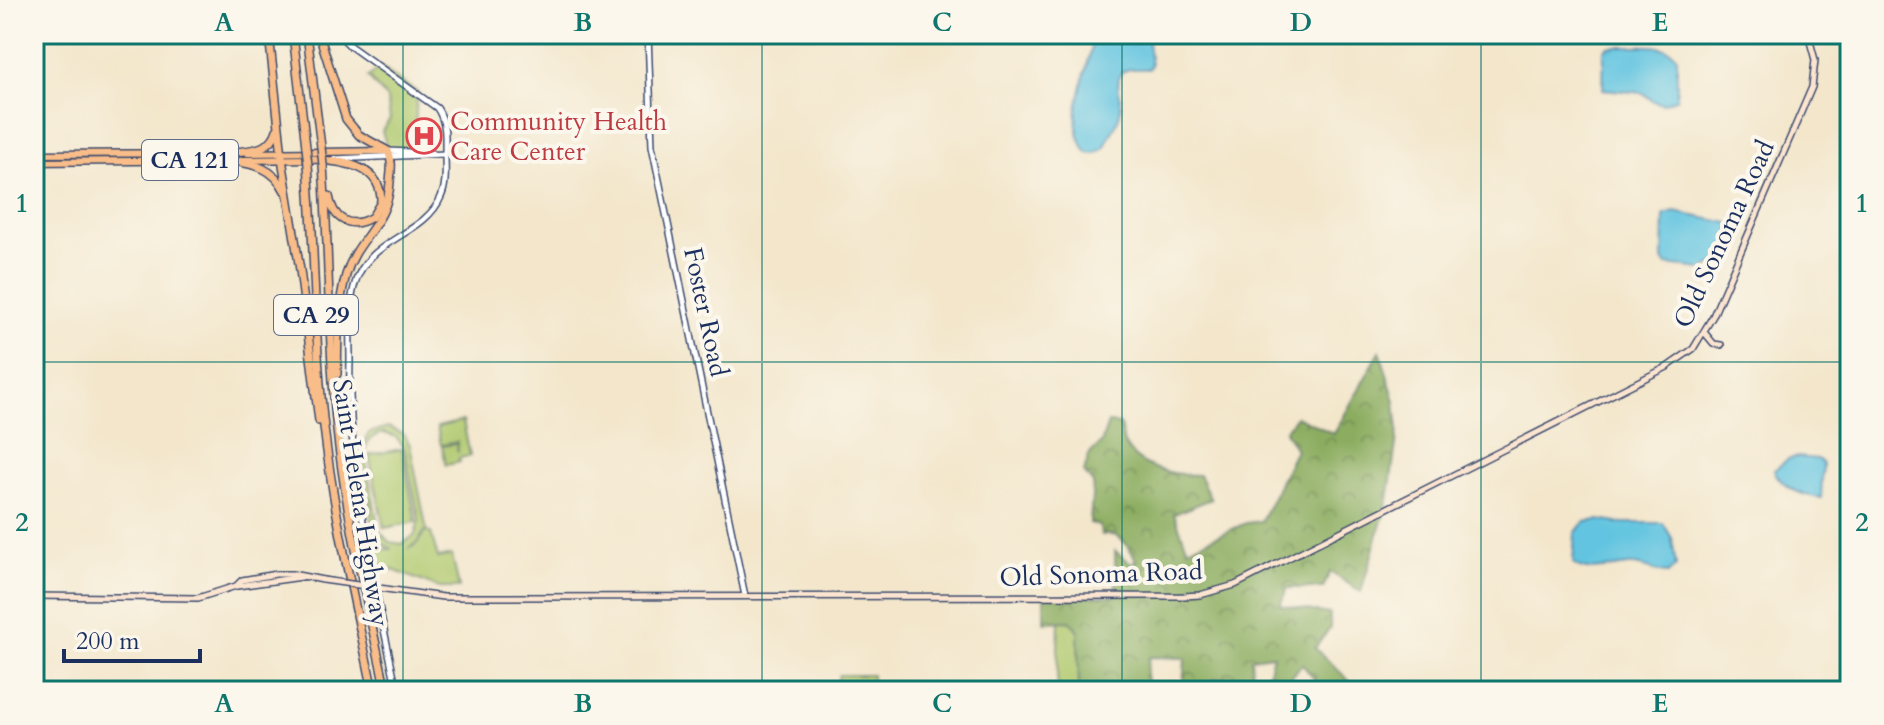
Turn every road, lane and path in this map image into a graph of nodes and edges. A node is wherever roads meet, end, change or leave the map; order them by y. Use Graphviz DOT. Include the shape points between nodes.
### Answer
graph roads {
  1 [pos="269,34"];
  2 [pos="293,34"];
  3 [pos="307,34"];
  4 [pos="319,34"];
  5 [pos="338,34"];
  6 [pos="648,34"];
  7 [pos="1808,34"];
  8 [pos="278,119"];
  9 [pos="34,154"];
  10 [pos="390,154"];
  11 [pos="445,154"];
  12 [pos="227,156"];
  13 [pos="282,156"];
  14 [pos="34,162"];
  15 [pos="311,162"];
  16 [pos="323,165"];
  17 [pos="290,206"];
  18 [pos="1704,332"];
  19 [pos="1721,345"];
  20 [pos="336,412"];
  21 [pos="329,465"];
  22 [pos="34,596"];
  23 [pos="745,596"];
  24 [pos="373,691"];
  25 [pos="386,691"];
  26 [pos="397,691"];
  1 -- 8 [label="highway"];
  2 -- 15 [label="highway, Saint Helena Highway / CA 29, bridge"];
  3 -- 16 [label="highway, Saint Helena Highway / CA 29, bridge"];
  4 -- 10 [label="highway" via="346,119 359,135"];
  5 -- 11 [label="street" via="437,108 444,124"];
  6 -- 23 [label="street, Foster Road" via="652,146"];
  7 -- 18 [label="main road, Old Sonoma Road" via="1815,60 1812,87"];
  8 -- 12 [label="highway, CA 121" via="270,144"];
  8 -- 13 [label="highway"];
  9 -- 12 [label="main road, CA 121"];
  10 -- 11 [label="street"];
  10 -- 13 [label="main road"];
  10 -- 15 [label="street"];
  10 -- 20 [label="highway" via="389,202 351,261 344,285"];
  11 -- 26 [label="street" via="445,185 438,203 370,257 357,277 352,304 354,464"];
  12 -- 13 [label="main road, CA 121"];
  12 -- 14 [label="main road, CA 121"];
  12 -- 17 [label="highway" via="277,177"];
  13 -- 15 [label="main road, CA 121"];
  13 -- 17 [label="highway"];
  15 -- 16 [label="highway, CA 121" via="351,163 369,173 382,197 372,217 354,224 339,218 330,203"];
  15 -- 21 [label="highway, Saint Helena Highway / CA 29" via="320,386"];
  16 -- 20 [label="highway, Saint Helena Highway / CA 29"];
  17 -- 21 [label="highway"];
  18 -- 19 [label="main road"];
  18 -- 23 [label="main road, Old Sonoma Road" via="1693,349 1667,367 1216,591 1184,596"];
  20 -- 25 [label="highway, Saint Helena Highway / CA 29" via="350,519"];
  21 -- 24 [label="highway, Saint Helena Highway / CA 29"];
  22 -- 23 [label="main road, Old Sonoma Road, bridge" via="198,598 242,580 276,574 443,597"];
}
